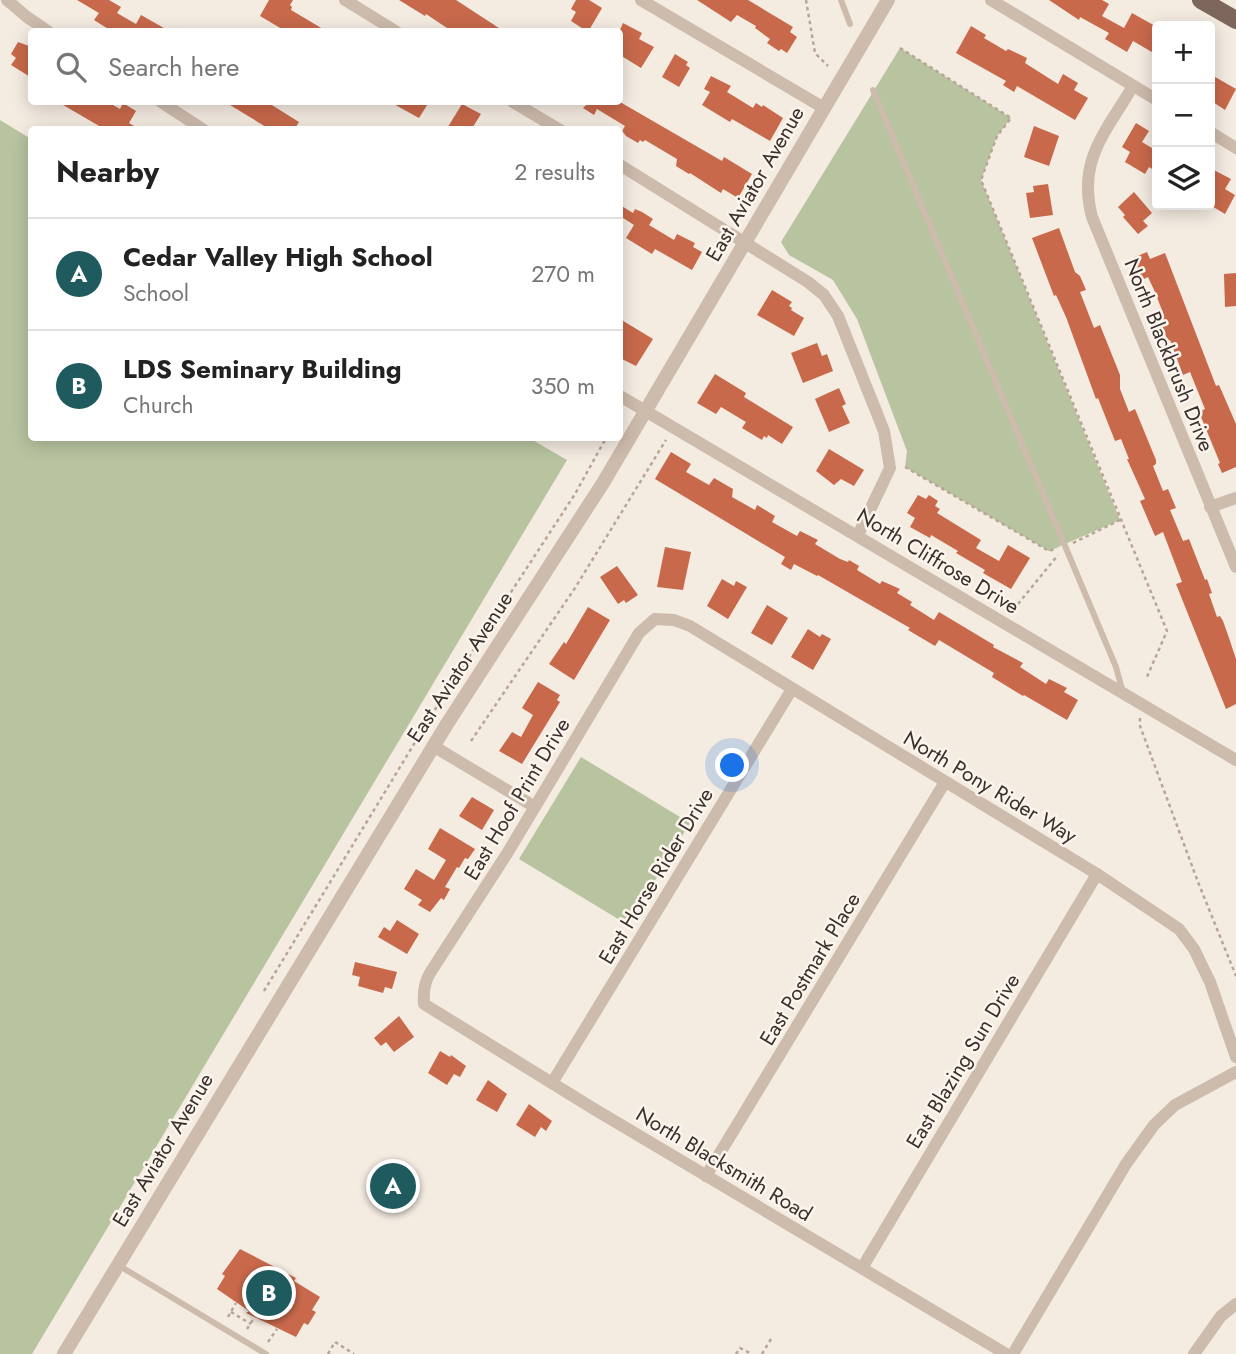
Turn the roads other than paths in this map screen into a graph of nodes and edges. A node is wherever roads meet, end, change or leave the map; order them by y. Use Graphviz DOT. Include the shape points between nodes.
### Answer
graph roads {
  1 [pos="7,0"];
  2 [pos="345,0"];
  3 [pos="642,0"];
  4 [pos="841,0"];
  5 [pos="888,0"];
  6 [pos="991,0"];
  7 [pos="1202,0"];
  8 [pos="1236,20"];
  9 [pos="850,24"];
  10 [pos="43,28"];
  11 [pos="390,28"];
  12 [pos="1133,86"];
  13 [pos="873,90"];
  14 [pos="1152,97"];
  15 [pos="166,105"];
  16 [pos="518,105"];
  17 [pos="824,108"];
  18 [pos="198,126"];
  19 [pos="553,126"];
  20 [pos="1215,135"];
  21 [pos="1236,148"];
  22 [pos="623,168"];
  23 [pos="746,241"];
  24 [pos="623,398"];
  25 [pos="646,411"];
  26 [pos="1236,498"];
  27 [pos="1210,508"];
  28 [pos="858,535"];
  29 [pos="1236,567"];
  30 [pos="655,619"];
  31 [pos="792,689"];
  32 [pos="1123,694"];
  33 [pos="433,746"];
  34 [pos="1236,760"];
  35 [pos="945,782"];
  36 [pos="535,807"];
  37 [pos="1097,874"];
  38 [pos="424,1004"];
  39 [pos="1236,1057"];
  40 [pos="1236,1072"];
  41 [pos="552,1083"];
  42 [pos="706,1175"];
  43 [pos="118,1265"];
  44 [pos="862,1268"];
  45 [pos="1236,1304"];
  46 [pos="64,1354"];
  47 [pos="265,1354"];
  48 [pos="1006,1354"];
  49 [pos="1013,1354"];
  50 [pos="1194,1354"];
  1 -- 10 [label="street"];
  2 -- 11 [label="street"];
  3 -- 17 [label="street"];
  4 -- 9 [label="lane"];
  5 -- 17 [label="street, East Aviator Avenue"];
  6 -- 12 [label="street"];
  7 -- 8 [label="main road"];
  12 -- 14 [label="street"];
  12 -- 27 [label="street, North Blackbrush Drive" via="1093,154 1087,191 1092,217"];
  13 -- 32 [label="lane" via="1116,667"];
  15 -- 18 [label="street"];
  16 -- 19 [label="street"];
  17 -- 23 [label="street, East Aviator Avenue"];
  20 -- 21 [label="street"];
  22 -- 23 [label="street"];
  23 -- 25 [label="street, East Aviator Avenue"];
  23 -- 28 [label="street" via="824,295 838,316 884,431 890,468"];
  24 -- 25 [label="street, North Cliffrose Drive"];
  25 -- 28 [label="street, North Cliffrose Drive"];
  25 -- 33 [label="street, East Aviator Avenue"];
  26 -- 27 [label="street"];
  27 -- 29 [label="street, North Blackbrush Drive"];
  28 -- 32 [label="street, North Cliffrose Drive"];
  30 -- 31 [label="street, North Pony Rider Way" via="690,626"];
  30 -- 36 [label="street, East Hoof Print Drive" via="639,634"];
  31 -- 35 [label="street, North Pony Rider Way"];
  31 -- 41 [label="street, East Horse Rider Drive"];
  32 -- 34 [label="street, North Cliffrose Drive"];
  33 -- 36 [label="street"];
  33 -- 43 [label="street, East Aviator Avenue"];
  35 -- 37 [label="street, North Pony Rider Way"];
  35 -- 42 [label="street, East Postmark Place"];
  36 -- 38 [label="street, East Hoof Print Drive" via="430,972"];
  37 -- 39 [label="street, North Pony Rider Way" via="1179,929 1210,982"];
  37 -- 44 [label="street, East Blazing Sun Drive"];
  38 -- 41 [label="street, North Blacksmith Road"];
  40 -- 49 [label="street" via="1175,1105 1154,1125"];
  41 -- 42 [label="street, North Blacksmith Road"];
  42 -- 44 [label="street, North Blacksmith Road"];
  43 -- 46 [label="street, East Aviator Avenue"];
  43 -- 47 [label="lane"];
  44 -- 48 [label="street, North Blacksmith Road"];
  45 -- 50 [label="street"];
}
